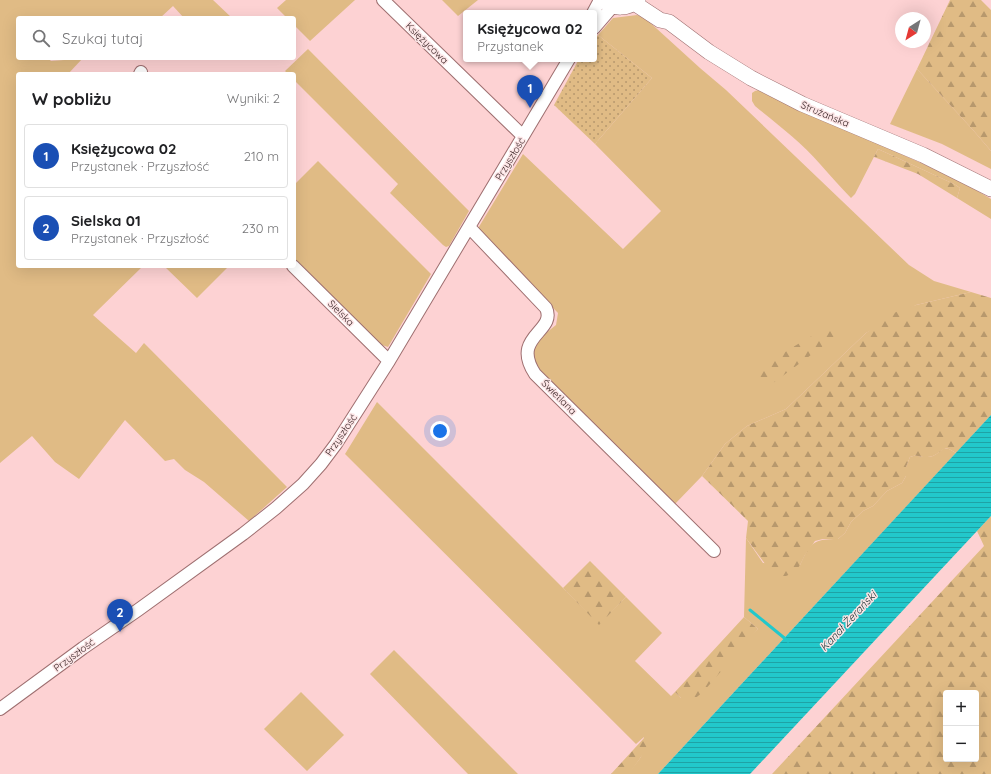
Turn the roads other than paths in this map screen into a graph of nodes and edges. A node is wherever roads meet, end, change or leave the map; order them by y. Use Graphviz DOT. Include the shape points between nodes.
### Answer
graph roads {
  1 [pos="383,0"];
  2 [pos="650,0"];
  3 [pos="605,2"];
  4 [pos="636,2"];
  5 [pos="596,10"];
  6 [pos="597,21"];
  7 [pos="668,22"];
  8 [pos="567,62"];
  9 [pos="523,136"];
  10 [pos="991,189"];
  11 [pos="469,227"];
  12 [pos="295,268"];
  13 [pos="389,361"];
  14 [pos="714,551"];
  15 [pos="0,709"];
  1 -- 9 [label="street, Księżycowa"];
  2 -- 7 [label="main road, Strużańska" via="666,14"];
  3 -- 4 [label="main road" via="620,8"];
  3 -- 5 [label="street"];
  3 -- 6 [label="street"];
  4 -- 7 [label="main road, Strużańska" via="660,20"];
  7 -- 10 [label="main road, Strużańska" via="751,78 802,104 923,155"];
  8 -- 9 [label="street, Przyszłość"];
  9 -- 11 [label="street, Przyszłość"];
  11 -- 13 [label="street, Przyszłość"];
  11 -- 14 [label="street, Świetlana" via="546,308 547,319 528,347 528,361 535,374"];
  12 -- 13 [label="street, Sielska"];
  13 -- 15 [label="street, Przyszłość" via="321,464 276,508"];
}
